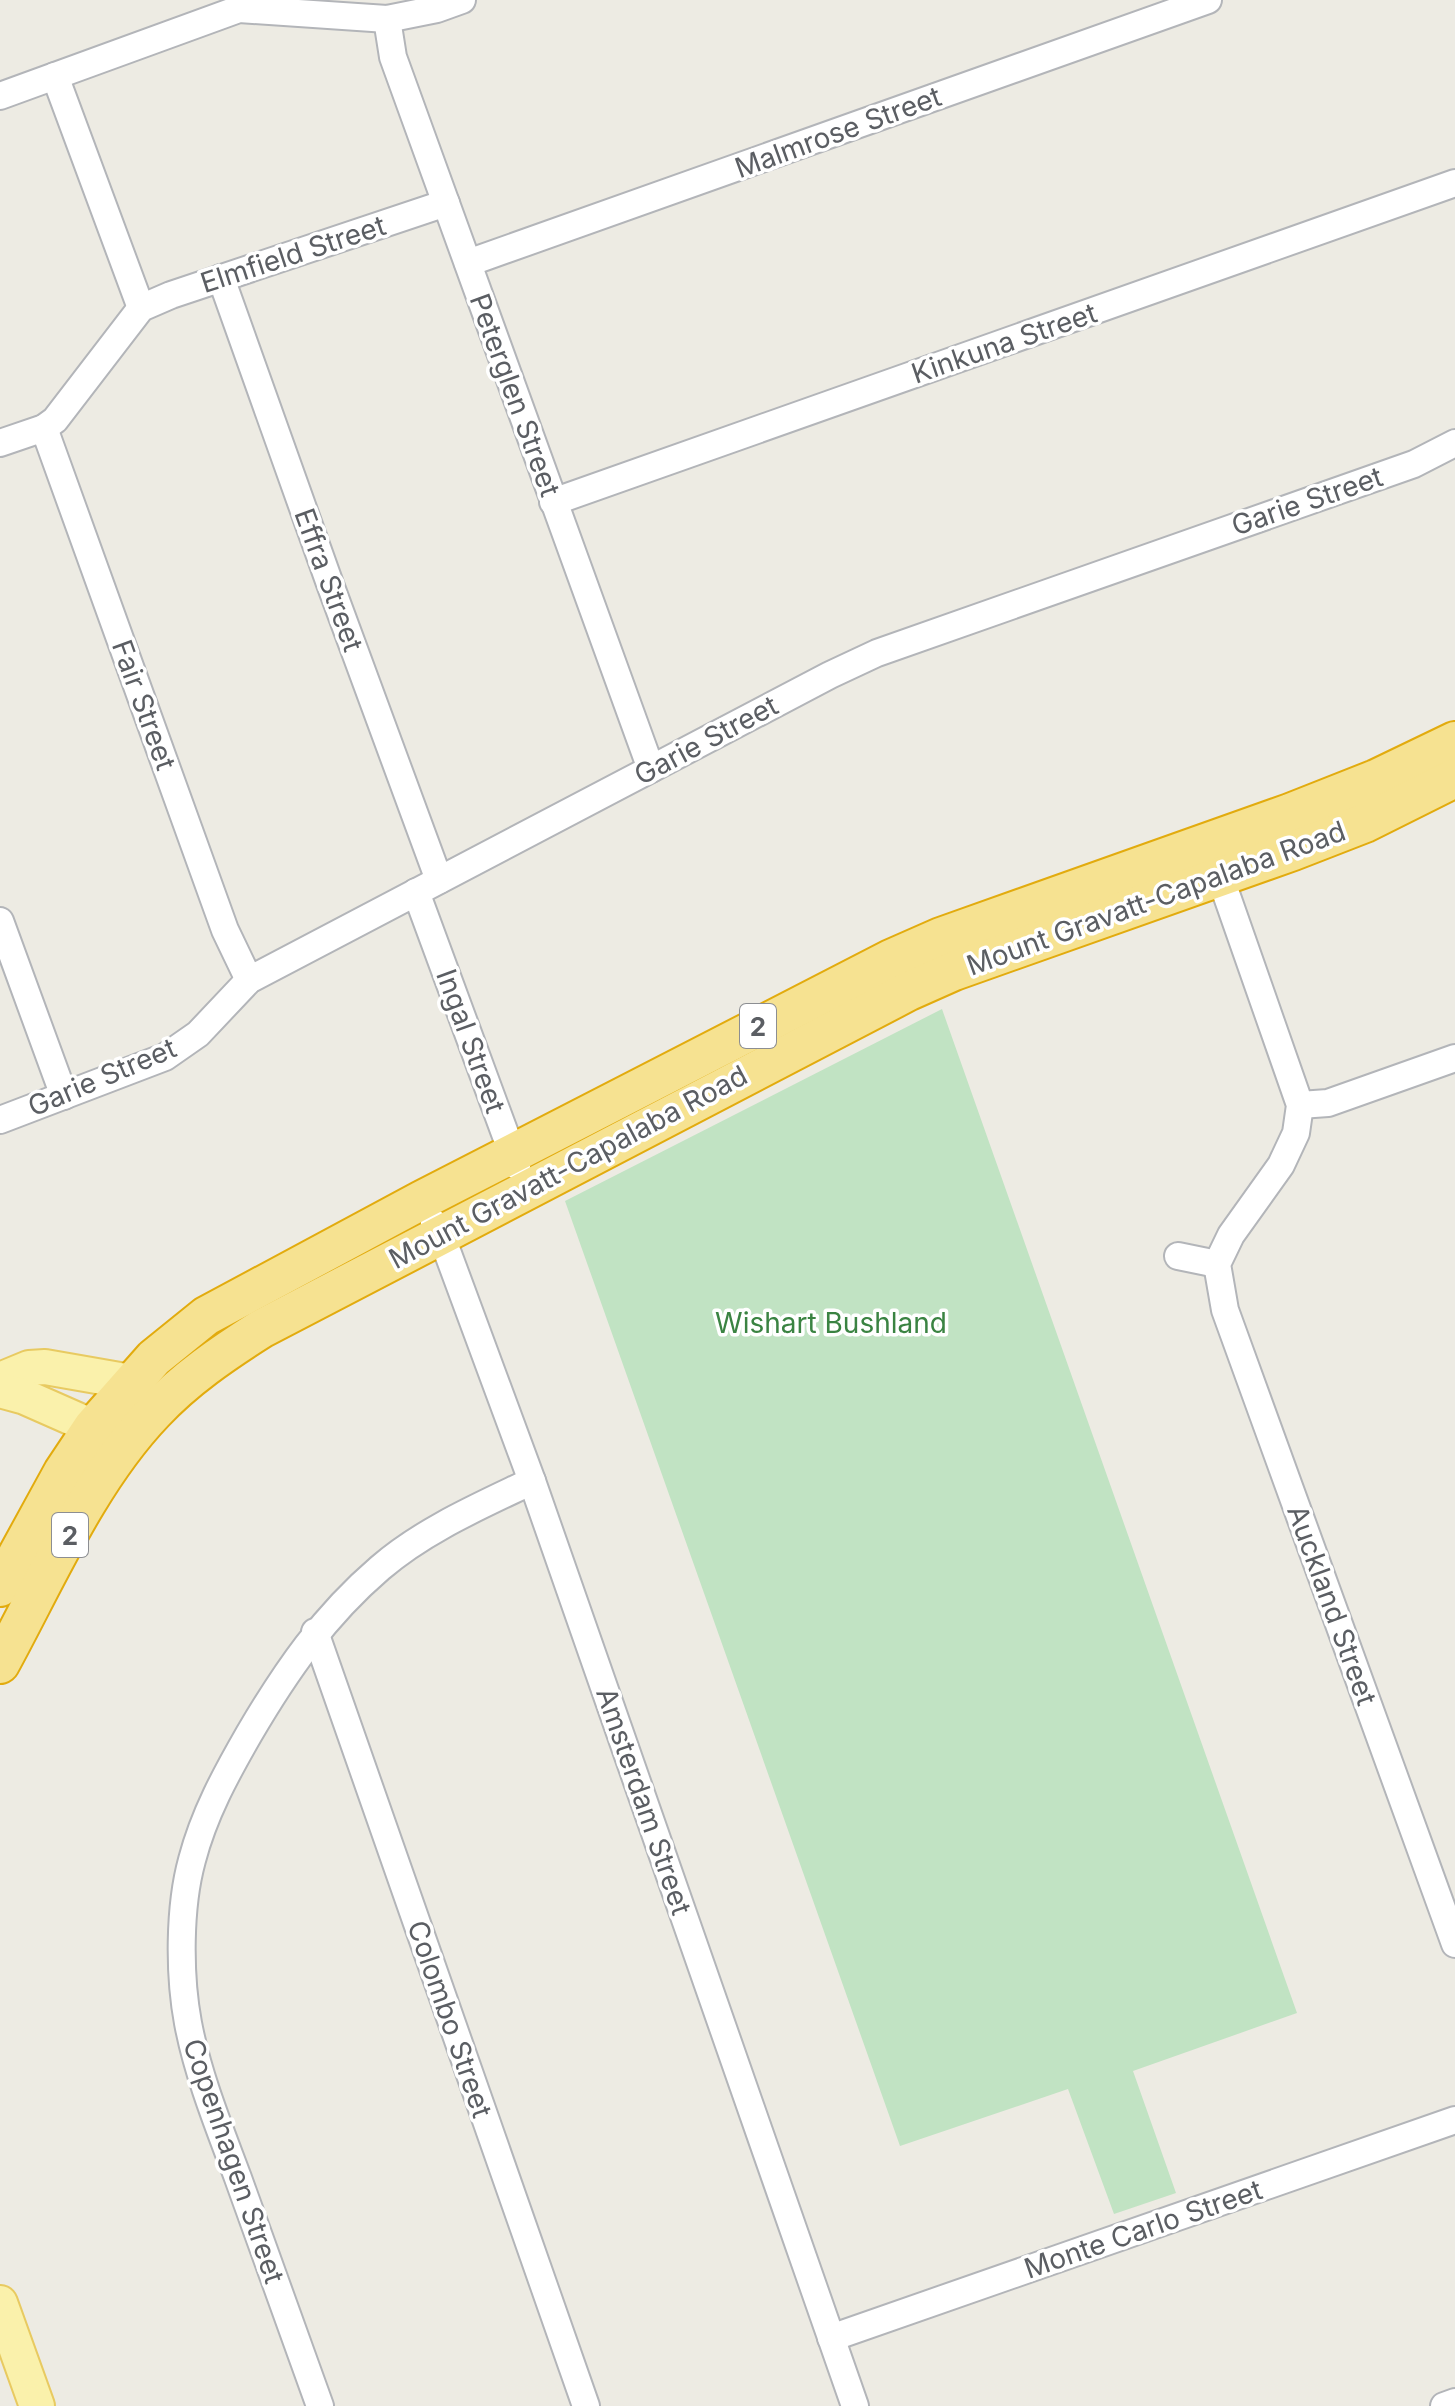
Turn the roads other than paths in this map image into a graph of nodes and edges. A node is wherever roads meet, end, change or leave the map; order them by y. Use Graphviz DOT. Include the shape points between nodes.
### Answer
graph roads {
  1 [pos="462,0"];
  2 [pos="1208,0"];
  3 [pos="238,5"];
  4 [pos="387,19"];
  5 [pos="55,76"];
  6 [pos="0,96"];
  7 [pos="1455,183"];
  8 [pos="446,203"];
  9 [pos="468,263"];
  10 [pos="221,278"];
  11 [pos="141,308"];
  12 [pos="44,428"];
  13 [pos="0,443"];
  14 [pos="1455,443"];
  15 [pos="553,502"];
  16 [pos="1455,741"];
  17 [pos="651,769"];
  18 [pos="1455,778"];
  19 [pos="1214,859"];
  20 [pos="428,886"];
  21 [pos="0,921"];
  22 [pos="249,980"];
  23 [pos="1455,1058"];
  24 [pos="64,1096"];
  25 [pos="1300,1105"];
  26 [pos="0,1120"];
  27 [pos="513,1154"];
  28 [pos="526,1189"];
  29 [pos="422,1200"];
  30 [pos="440,1234"];
  31 [pos="1178,1256"];
  32 [pos="1217,1264"];
  33 [pos="0,1380"];
  34 [pos="131,1382"];
  35 [pos="0,1390"];
  36 [pos="153,1413"];
  37 [pos="93,1427"];
  38 [pos="532,1481"];
  39 [pos="0,1587"];
  40 [pos="315,1632"];
  41 [pos="0,1664"];
  42 [pos="1455,1944"];
  43 [pos="1455,2120"];
  44 [pos="0,2303"];
  45 [pos="831,2338"];
  46 [pos="1455,2402"];
  47 [pos="37,2406"];
  48 [pos="320,2406"];
  49 [pos="586,2406"];
  50 [pos="855,2406"];
  51 [pos="1444,2406"];
  1 -- 4 [label="street"];
  2 -- 9 [label="street, Malmrose Street"];
  3 -- 4 [label="street"];
  3 -- 5 [label="street"];
  4 -- 8 [label="street, Peterglen Street" via="393,57"];
  5 -- 6 [label="street"];
  5 -- 11 [label="street"];
  7 -- 15 [label="street, Kinkuna Street"];
  8 -- 9 [label="street, Peterglen Street"];
  8 -- 10 [label="street, Elmfield Street"];
  9 -- 15 [label="street, Peterglen Street"];
  10 -- 11 [label="street, Elmfield Street"];
  10 -- 20 [label="street, Effra Street" via="330,584"];
  11 -- 12 [label="street"];
  12 -- 13 [label="street"];
  12 -- 22 [label="street, Fair Street" via="225,930"];
  14 -- 17 [label="street, Garie Street" via="1414,464 877,653"];
  15 -- 17 [label="street, Peterglen Street"];
  16 -- 19 [label="highway, Mount Gravatt-Capalaba Road / 2"];
  17 -- 20 [label="street, Garie Street"];
  18 -- 19 [label="highway, Mount Gravatt-Capalaba Road / 2" via="1365,823"];
  19 -- 25 [label="street"];
  19 -- 27 [label="highway, Mount Gravatt-Capalaba Road / 2" via="927,943"];
  19 -- 28 [label="highway, Mount Gravatt-Capalaba Road / 2" via="909,991"];
  20 -- 22 [label="street, Garie Street"];
  20 -- 27 [label="street, Ingal Street"];
  21 -- 24 [label="street"];
  22 -- 24 [label="street, Garie Street" via="198,1034 165,1057"];
  23 -- 25 [label="street" via="1328,1103"];
  24 -- 26 [label="street, Garie Street"];
  25 -- 32 [label="street" via="1296,1133 1281,1165"];
  27 -- 28 [label="street, Ingal Street"];
  27 -- 29 [label="highway, Mount Gravatt-Capalaba Road / 2"];
  28 -- 30 [label="highway, Mount Gravatt-Capalaba Road / 2"];
  29 -- 30 [label="street, Amsterdam Street"];
  29 -- 34 [label="highway, Mount Gravatt-Capalaba Road / 2" via="206,1316"];
  30 -- 36 [label="highway, Mount Gravatt-Capalaba Road / 2" via="261,1329 187,1381"];
  30 -- 38 [label="street, Amsterdam Street"];
  31 -- 32 [label="street"];
  32 -- 42 [label="street, Auckland Street" via="1225,1310"];
  33 -- 34 [label="main road" via="45,1367"];
  34 -- 37 [label="highway, Mount Gravatt-Capalaba Road / 2"];
  35 -- 37 [label="main road"];
  36 -- 37 [label="main road"];
  36 -- 41 [label="highway, Mount Gravatt-Capalaba Road / 2" via="105,1474"];
  37 -- 39 [label="highway, Mount Gravatt-Capalaba Road / 2"];
  38 -- 40 [label="street, Copenhagen Street" via="419,1540 381,1567"];
  38 -- 45 [label="street, Amsterdam Street"];
  40 -- 48 [label="street, Copenhagen Street" via="269,1699 206,1817 191,1862 183,1966 187,2021 202,2078"];
  40 -- 49 [label="street, Colombo Street"];
  43 -- 45 [label="street, Monte Carlo Street"];
  44 -- 47 [label="main road"];
  45 -- 50 [label="street, Amsterdam Street"];
  46 -- 51 [label="street"];
}
